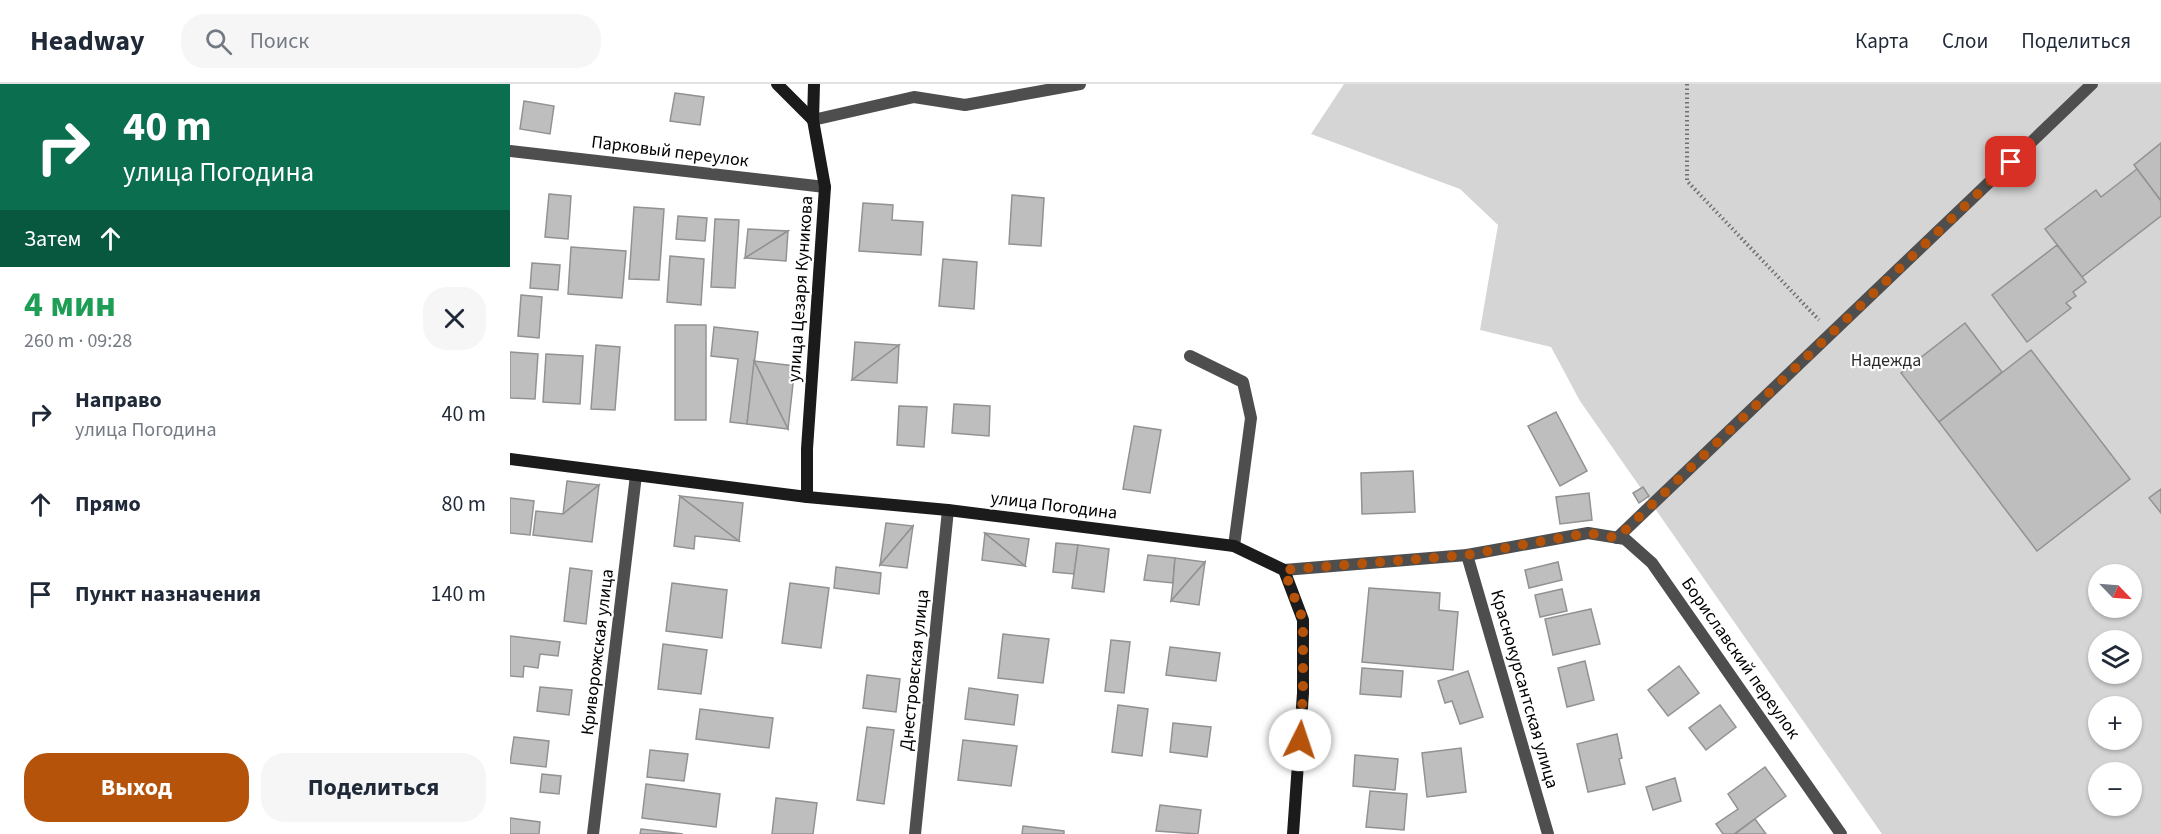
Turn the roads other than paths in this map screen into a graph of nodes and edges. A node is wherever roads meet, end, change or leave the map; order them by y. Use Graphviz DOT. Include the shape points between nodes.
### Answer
graph roads {
  1 [pos="777,84"];
  2 [pos="814,84"];
  3 [pos="1080,84"];
  4 [pos="2092,84"];
  5 [pos="813,120"];
  6 [pos="510,151"];
  7 [pos="825,187"];
  8 [pos="1190,356"];
  9 [pos="510,459"];
  10 [pos="636,475"];
  11 [pos="807,497"];
  12 [pos="948,510"];
  13 [pos="1617,538"];
  14 [pos="1234,546"];
  15 [pos="1467,555"];
  16 [pos="1284,570"];
  17 [pos="593,834"];
  18 [pos="915,834"];
  19 [pos="1293,834"];
  20 [pos="1548,834"];
  21 [pos="1841,834"];
  1 -- 5 [label="street"];
  2 -- 5 [label="street, улица Цезаря Куникова"];
  3 -- 5 [label="street" via="965,105 914,97"];
  4 -- 13 [label="street"];
  5 -- 7 [label="street, улица Цезаря Куникова"];
  6 -- 7 [label="street, Парковый переулок"];
  7 -- 11 [label="street, улица Цезаря Куникова"];
  8 -- 14 [label="street" via="1243,382 1251,418"];
  9 -- 10 [label="street, улица Погодина"];
  10 -- 11 [label="street, улица Погодина"];
  10 -- 17 [label="street, Криворожская улица"];
  11 -- 12 [label="street, улица Погодина"];
  12 -- 14 [label="street, улица Погодина"];
  12 -- 18 [label="street, Днестровская улица"];
  13 -- 15 [label="street, Бориславский переулок" via="1588,533"];
  13 -- 21 [label="street, Бориславский переулок" via="1625,539 1652,563"];
  14 -- 16 [label="street, улица Погодина"];
  15 -- 16 [label="street"];
  15 -- 20 [label="street, Краснокурсантская улица"];
  16 -- 19 [label="street" via="1303,620 1303,693"];
}
